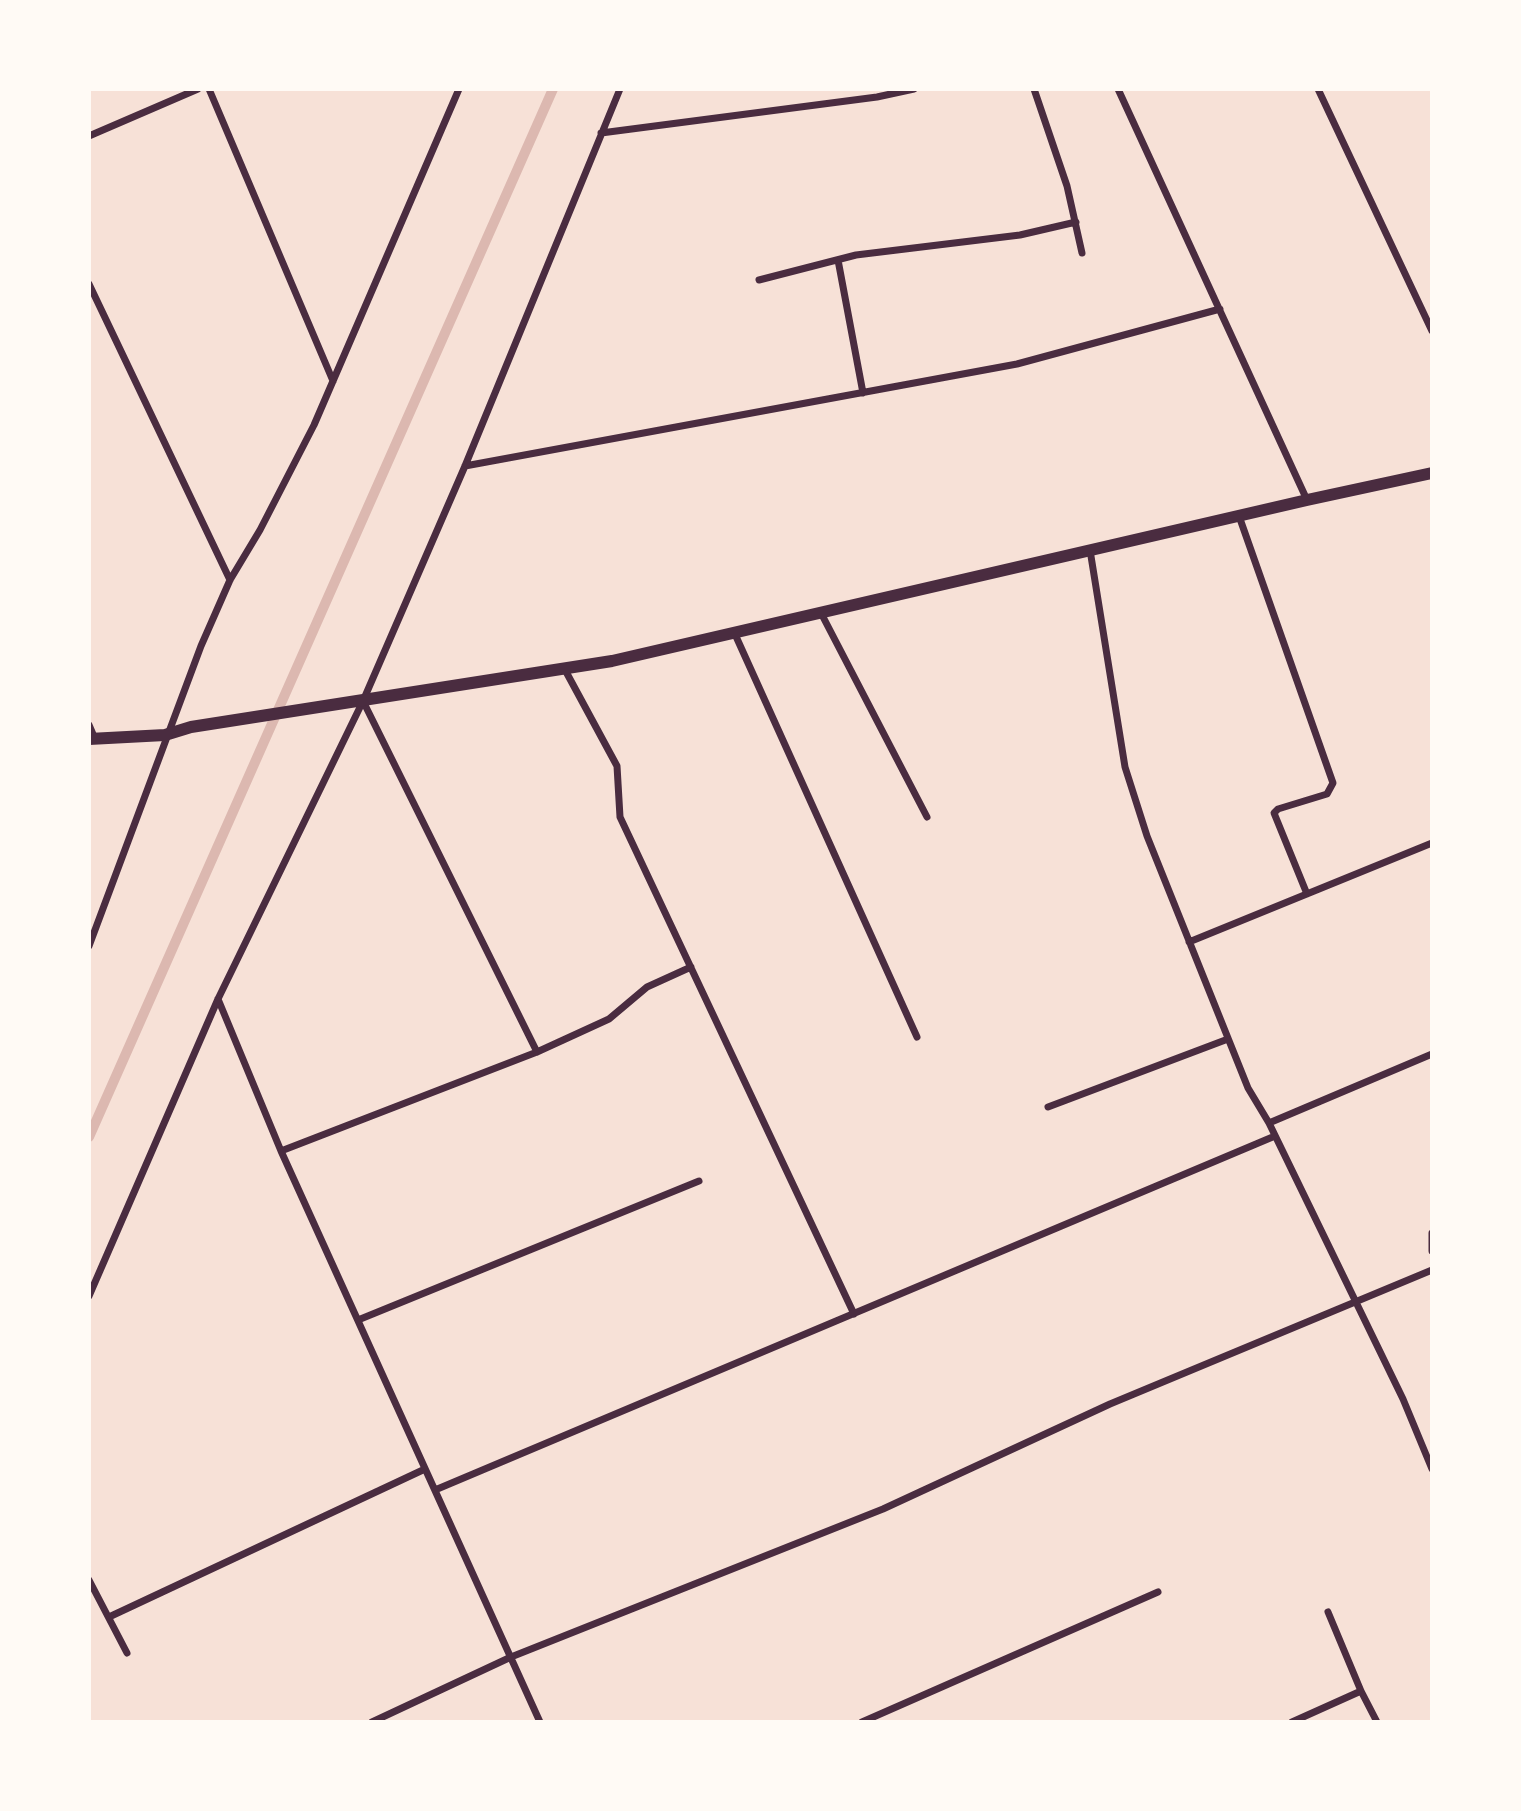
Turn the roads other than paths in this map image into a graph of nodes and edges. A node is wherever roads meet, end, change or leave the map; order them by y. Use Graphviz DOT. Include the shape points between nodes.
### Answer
graph roads {
  1 [pos="198,89"];
  2 [pos="209,89"];
  3 [pos="459,89"];
  4 [pos="621,89"];
  5 [pos="915,89"];
  6 [pos="1034,89"];
  7 [pos="1118,89"];
  8 [pos="1318,89"];
  9 [pos="601,134"];
  10 [pos="89,136"];
  11 [pos="1076,222"];
  12 [pos="1082,253"];
  13 [pos="838,260"];
  14 [pos="759,280"];
  15 [pos="89,284"];
  16 [pos="1220,309"];
  17 [pos="1432,331"];
  18 [pos="333,381"];
  19 [pos="863,393"];
  20 [pos="465,466"];
  21 [pos="1432,473"];
  22 [pos="1307,499"];
  23 [pos="1239,516"];
  24 [pos="1090,550"];
  25 [pos="230,580"];
  26 [pos="821,612"];
  27 [pos="734,632"];
  28 [pos="564,668"];
  29 [pos="362,701"];
  30 [pos="89,725"];
  31 [pos="165,735"];
  32 [pos="92,739"];
  33 [pos="927,817"];
  34 [pos="1432,843"];
  35 [pos="1307,894"];
  36 [pos="1189,942"];
  37 [pos="90,944"];
  38 [pos="691,967"];
  39 [pos="218,999"];
  40 [pos="917,1037"];
  41 [pos="1228,1039"];
  42 [pos="537,1052"];
  43 [pos="1432,1054"];
  44 [pos="1048,1107"];
  45 [pos="1269,1123"];
  46 [pos="1275,1136"];
  47 [pos="281,1151"];
  48 [pos="699,1181"];
  49 [pos="1432,1233"];
  50 [pos="1432,1251"];
  51 [pos="1432,1270"];
  52 [pos="89,1296"];
  53 [pos="1356,1304"];
  54 [pos="854,1314"];
  55 [pos="358,1320"];
  56 [pos="425,1469"];
  57 [pos="1432,1469"];
  58 [pos="436,1490"];
  59 [pos="89,1580"];
  60 [pos="1158,1592"];
  61 [pos="1328,1612"];
  62 [pos="109,1617"];
  63 [pos="127,1653"];
  64 [pos="511,1657"];
  65 [pos="1361,1691"];
  66 [pos="372,1722"];
  67 [pos="540,1722"];
  68 [pos="862,1722"];
  69 [pos="1292,1722"];
  70 [pos="1377,1722"];
  1 -- 10 [label="street"];
  2 -- 18 [label="street"];
  3 -- 18 [label="street"];
  4 -- 9 [label="street"];
  5 -- 9 [label="street"];
  6 -- 11 [label="street"];
  7 -- 16 [label="street"];
  8 -- 17 [label="street"];
  9 -- 20 [label="street"];
  11 -- 12 [label="street"];
  11 -- 13 [label="street" via="1020,235"];
  13 -- 14 [label="street"];
  13 -- 19 [label="street"];
  15 -- 25 [label="street"];
  16 -- 19 [label="street" via="1017,364"];
  16 -- 22 [label="street"];
  18 -- 25 [label="street" via="260,530"];
  19 -- 20 [label="street"];
  20 -- 29 [label="street"];
  21 -- 22 [label="street"];
  22 -- 23 [label="street"];
  23 -- 24 [label="street"];
  23 -- 35 [label="street" via="1333,783 1326,794 1274,814"];
  24 -- 26 [label="street"];
  24 -- 36 [label="street" via="1125,767"];
  25 -- 31 [label="street"];
  26 -- 27 [label="street"];
  26 -- 33 [label="street"];
  27 -- 28 [label="street"];
  27 -- 40 [label="street"];
  28 -- 29 [label="street"];
  28 -- 38 [label="street" via="617,766 620,817"];
  29 -- 31 [label="street"];
  29 -- 39 [label="street"];
  29 -- 42 [label="street"];
  30 -- 32 [label="street"];
  31 -- 32 [label="street"];
  31 -- 37 [label="street"];
  34 -- 35 [label="street"];
  35 -- 36 [label="street"];
  36 -- 41 [label="street"];
  38 -- 42 [label="street" via="647,987 608,1019"];
  38 -- 54 [label="street"];
  39 -- 47 [label="street"];
  39 -- 52 [label="street"];
  41 -- 44 [label="street"];
  41 -- 45 [label="street" via="1248,1088"];
  42 -- 47 [label="street"];
  43 -- 45 [label="street"];
  45 -- 46 [label="street"];
  46 -- 53 [label="street"];
  46 -- 54 [label="street"];
  47 -- 55 [label="street"];
  48 -- 55 [label="street"];
  49 -- 50 [label="street"];
  51 -- 53 [label="street"];
  53 -- 57 [label="street"];
  53 -- 64 [label="street" via="1110,1404 883,1509"];
  54 -- 58 [label="street"];
  55 -- 56 [label="street"];
  56 -- 58 [label="street"];
  56 -- 62 [label="street"];
  58 -- 64 [label="street"];
  59 -- 62 [label="street"];
  60 -- 68 [label="street"];
  61 -- 65 [label="street"];
  62 -- 63 [label="street"];
  64 -- 66 [label="street"];
  64 -- 67 [label="street"];
  65 -- 69 [label="street"];
  65 -- 70 [label="street"];
}
